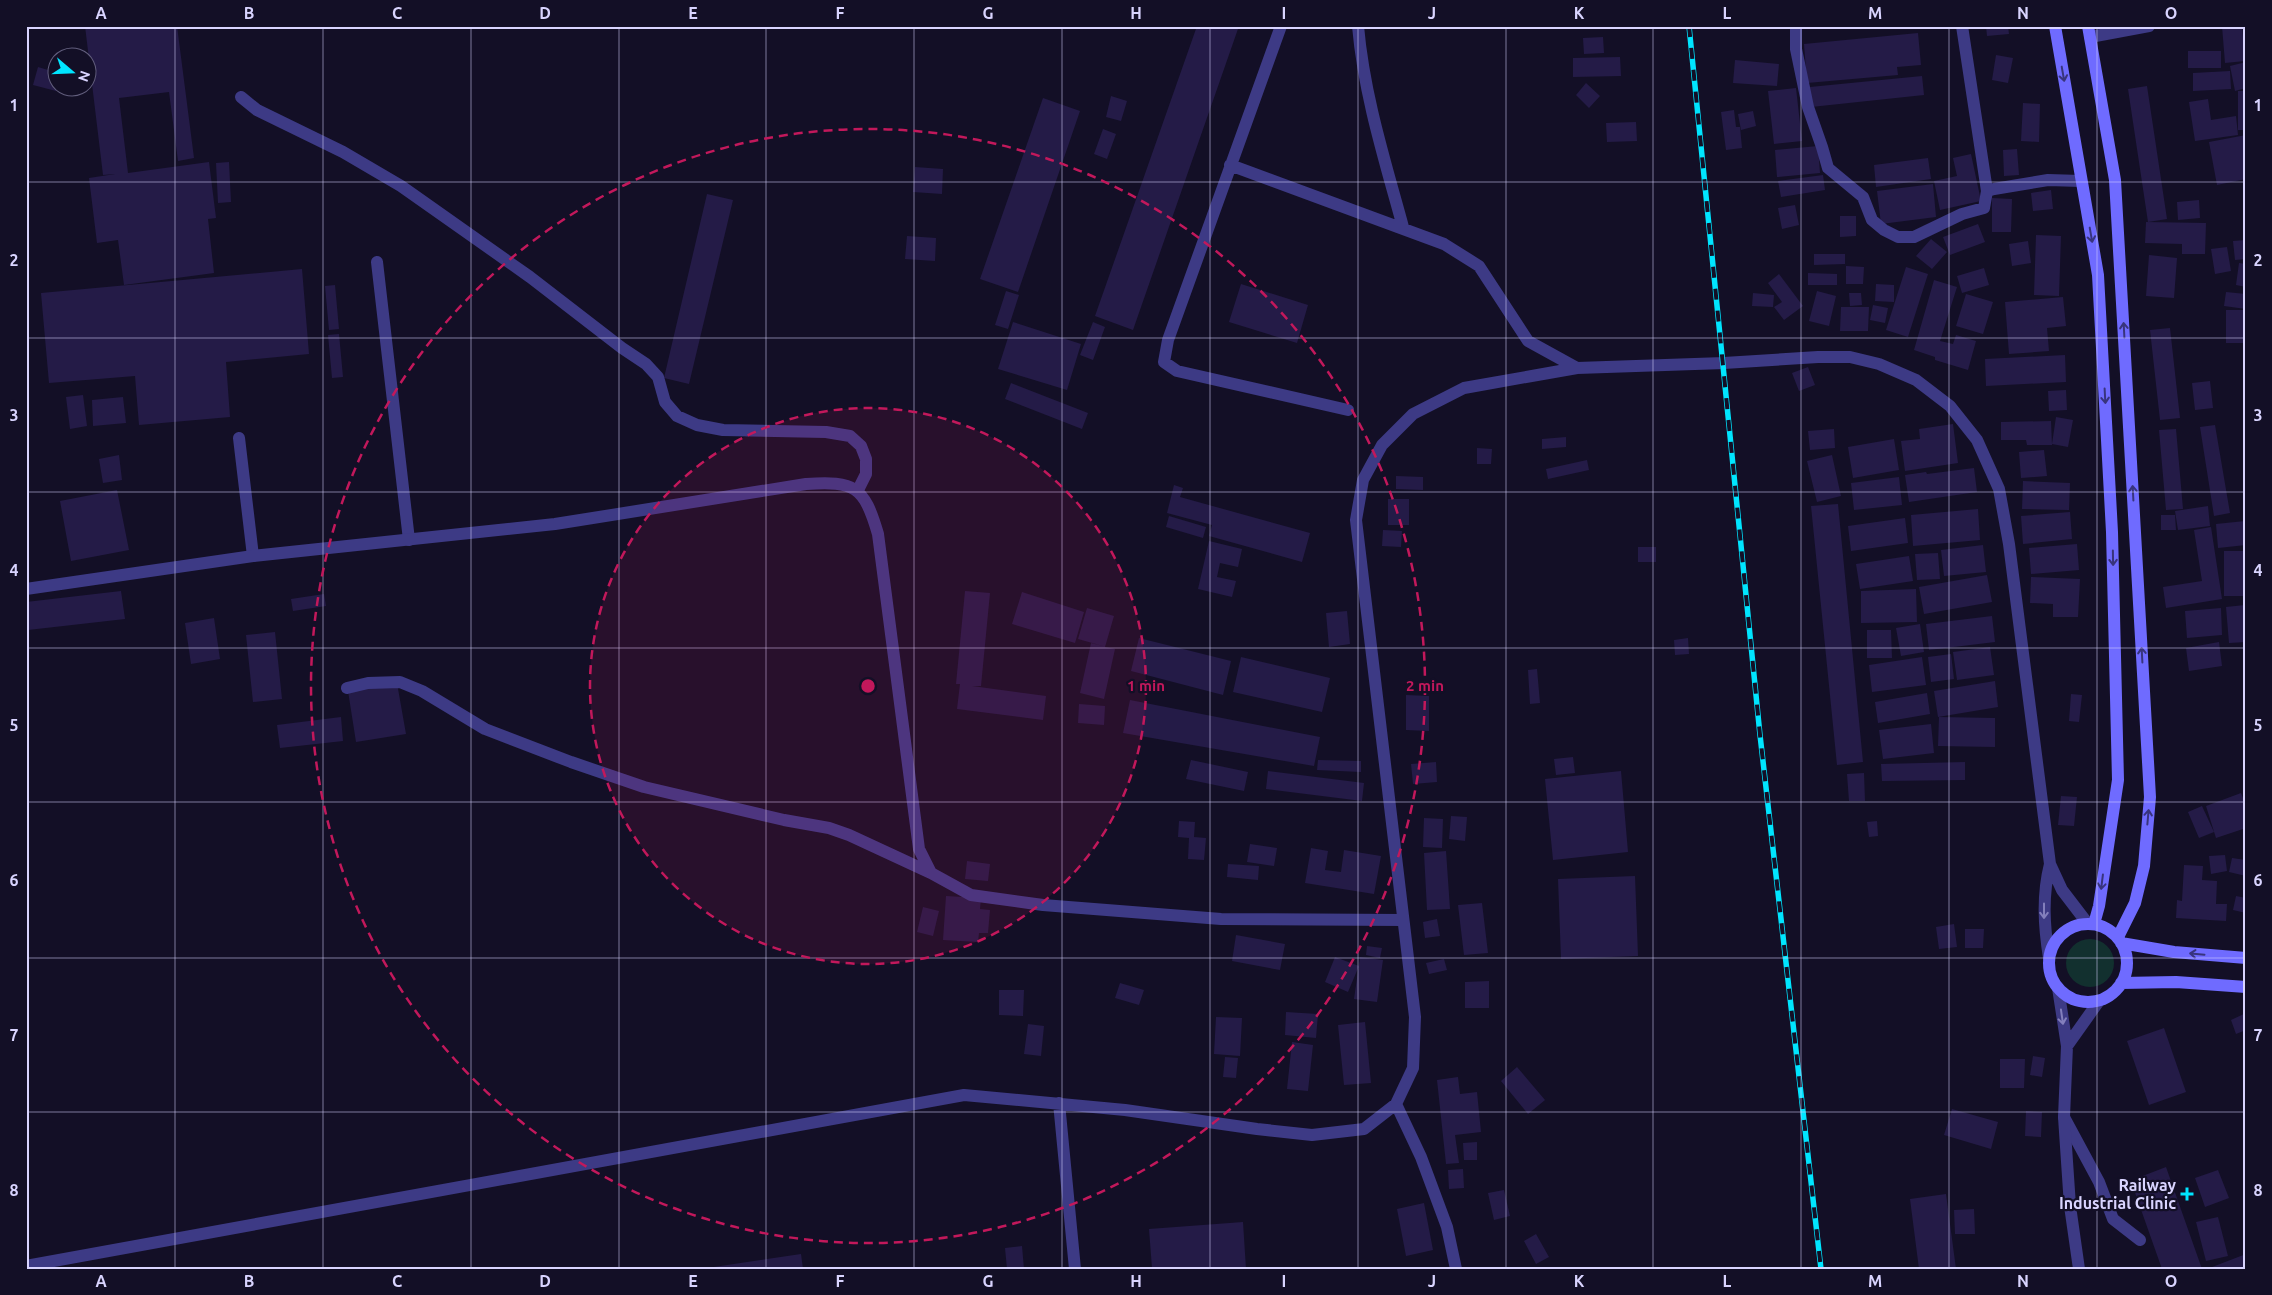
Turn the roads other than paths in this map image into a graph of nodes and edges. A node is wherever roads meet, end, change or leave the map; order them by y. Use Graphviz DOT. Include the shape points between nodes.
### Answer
graph roads {
  1 [pos="1281,26"];
  2 [pos="1358,26"];
  3 [pos="1796,26"];
  4 [pos="1962,26"];
  5 [pos="2055,26"];
  6 [pos="2149,26"];
  7 [pos="2089,32"];
  8 [pos="241,97"];
  9 [pos="1230,165"];
  10 [pos="2081,181"];
  11 [pos="1987,191"];
  12 [pos="1403,227"];
  13 [pos="377,262"];
  14 [pos="1577,368"];
  15 [pos="1348,410"];
  16 [pos="239,438"];
  17 [pos="858,490"];
  18 [pos="409,540"];
  19 [pos="253,556"];
  20 [pos="26,589"];
  21 [pos="347,688"];
  22 [pos="2050,864"];
  23 [pos="931,873"];
  24 [pos="1403,920"];
  25 [pos="2091,924"];
  26 [pos="2119,940"];
  27 [pos="2049,958"];
  28 [pos="2246,958"];
  29 [pos="2122,983"];
  30 [pos="2246,987"];
  31 [pos="2058,988"];
  32 [pos="2099,1001"];
  33 [pos="2066,1046"];
  34 [pos="1059,1103"];
  35 [pos="1396,1104"];
  36 [pos="2064,1117"];
  37 [pos="2140,1240"];
  38 [pos="26,1266"];
  39 [pos="1075,1269"];
  40 [pos="1456,1269"];
  41 [pos="2079,1269"];
  1 -- 9 [label="street"];
  2 -- 12 [label="street" via="1369,97"];
  3 -- 11 [label="street" via="1796,49 1808,107 1828,168 1863,197 1872,220 1898,237 1914,236 1962,214 1984,208"];
  4 -- 11 [label="street"];
  5 -- 10 [label="street, one-way"];
  6 -- 7 [label="street"];
  26 -- 7 [label="street, one-way" via="2135,904 2144,866 2150,797 2115,180"];
  8 -- 17 [label="street" via="257,110 343,152 401,186 530,277 646,364 658,377 665,402 677,416 723,430 826,432 850,436 861,446 866,459 866,474"];
  9 -- 12 [label="street"];
  9 -- 15 [label="street" via="1168,340 1164,362 1177,371"];
  10 -- 11 [label="street" via="2048,180"];
  10 -- 25 [label="street, one-way" via="2098,285 2112,532 2118,780 2099,906"];
  12 -- 14 [label="street" via="1444,244 1480,266 1528,341"];
  13 -- 18 [label="street"];
  14 -- 22 [label="street" via="1850,357 1880,364 1916,380 1950,406 1977,440 1999,489"];
  14 -- 24 [label="street" via="1464,388 1413,414 1382,445 1364,480 1356,520"];
  16 -- 19 [label="street"];
  17 -- 18 [label="street" via="837,482 806,484 555,524"];
  17 -- 23 [label="street" via="871,508 878,534 919,849"];
  18 -- 19 [label="street"];
  19 -- 20 [label="street"];
  21 -- 23 [label="street" via="368,683 400,682 422,691 485,729 571,762 644,787 829,828"];
  22 -- 25 [label="street" via="2062,890"];
  22 -- 27 [label="street, one-way" via="2044,894 2044,928"];
  23 -- 24 [label="street" via="971,894 1043,905 1221,919"];
  24 -- 35 [label="street" via="1415,1017 1413,1068"];
  25 -- 26 [label="street" via="2111,931"];
  25 -- 27 [label="street" via="2067,930 2052,947"];
  28 -- 26 [label="street, one-way" via="2174,952"];
  26 -- 29 [label="street" via="2127,962"];
  27 -- 31 [label="street" via="2052,979"];
  29 -- 30 [label="street" via="2176,982"];
  29 -- 32 [label="street"];
  31 -- 32 [label="street" via="2076,1000"];
  31 -- 33 [label="street, one-way"];
  32 -- 33 [label="street"];
  33 -- 36 [label="street"];
  34 -- 35 [label="street" via="1312,1135 1364,1129"];
  34 -- 38 [label="street" via="964,1095"];
  34 -- 39 [label="street"];
  35 -- 40 [label="street" via="1421,1157 1447,1226"];
  36 -- 37 [label="street" via="2098,1182 2113,1219"];
  36 -- 41 [label="street" via="2070,1206"];
}
